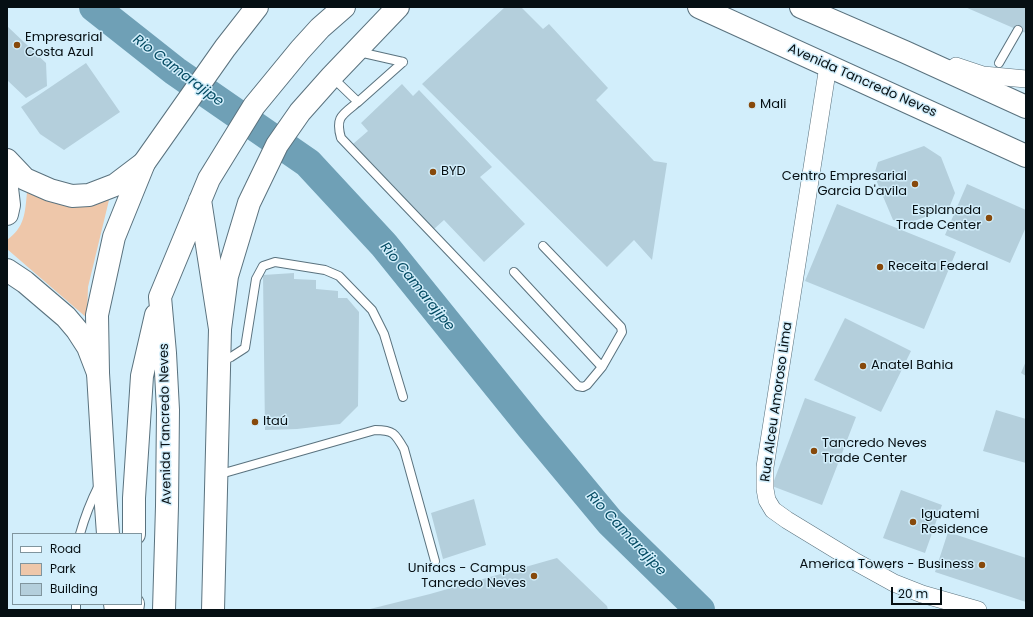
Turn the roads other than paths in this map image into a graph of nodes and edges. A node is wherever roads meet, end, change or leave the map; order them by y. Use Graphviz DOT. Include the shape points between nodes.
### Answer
graph roads {
  1 [pos="256,7"];
  2 [pos="344,7"];
  3 [pos="398,7"];
  4 [pos="699,7"];
  5 [pos="801,7"];
  6 [pos="1018,30"];
  7 [pos="355,51"];
  8 [pos="905,52"];
  9 [pos="999,63"];
  10 [pos="828,66"];
  11 [pos="332,76"];
  12 [pos="1026,79"];
  13 [pos="358,102"];
  14 [pos="1026,107"];
  15 [pos="149,156"];
  16 [pos="1026,156"];
  17 [pos="7,160"];
  18 [pos="7,188"];
  19 [pos="200,200"];
  20 [pos="7,214"];
  21 [pos="543,246"];
  22 [pos="7,270"];
  23 [pos="514,272"];
  24 [pos="160,297"];
  25 [pos="220,329"];
  26 [pos="219,362"];
  27 [pos="602,367"];
  28 [pos="98,373"];
  29 [pos="403,397"];
  30 [pos="104,475"];
  31 [pos="216,475"];
  32 [pos="80,533"];
  33 [pos="108,533"];
  34 [pos="134,533"];
  35 [pos="435,561"];
  36 [pos="164,610"];
  37 [pos="213,610"];
  38 [pos="978,610"];
  1 -- 15 [label="main road"];
  2 -- 19 [label="main road, Avenida Tancredo Neves" via="320,28 254,106 209,179"];
  3 -- 7 [label="main road"];
  4 -- 10 [label="main road, Avenida Tancredo Neves"];
  5 -- 8 [label="main road"];
  6 -- 9 [label="lane"];
  7 -- 11 [label="main road"];
  7 -- 13 [label="lane" via="403,62"];
  8 -- 12 [label="street" via="983,74"];
  8 -- 14 [label="main road"];
  10 -- 16 [label="main road, Avenida Tancredo Neves"];
  10 -- 38 [label="street, Rua Alceu Amoroso Lima" via="765,467 767,500 773,510 787,520 894,583"];
  11 -- 13 [label="lane"];
  11 -- 25 [label="main road" via="300,112 277,145 249,203 227,276"];
  13 -- 27 [label="lane" via="341,116 338,128 341,138 578,386 587,385"];
  15 -- 17 [label="main road" via="115,185 89,195 72,196 26,179"];
  15 -- 28 [label="main road" via="114,237 97,315"];
  18 -- 20 [label="main road"];
  19 -- 24 [label="main road, Avenida Tancredo Neves"];
  19 -- 25 [label="main road"];
  21 -- 27 [label="lane" via="621,327 622,332"];
  22 -- 28 [label="main road" via="66,317 88,348"];
  23 -- 27 [label="lane"];
  24 -- 34 [label="main road" via="142,376"];
  24 -- 36 [label="main road, Avenida Tancredo Neves" via="168,410"];
  25 -- 26 [label="main road"];
  26 -- 29 [label="lane" via="245,348 256,279 263,266 275,262 325,270 339,276 372,310 384,334"];
  26 -- 31 [label="main road"];
  28 -- 30 [label="main road"];
  30 -- 32 [label="lane" via="91,500"];
  30 -- 33 [label="main road"];
  31 -- 35 [label="lane" via="375,430 387,430 397,436 404,449"];
  31 -- 37 [label="main road"];
}
